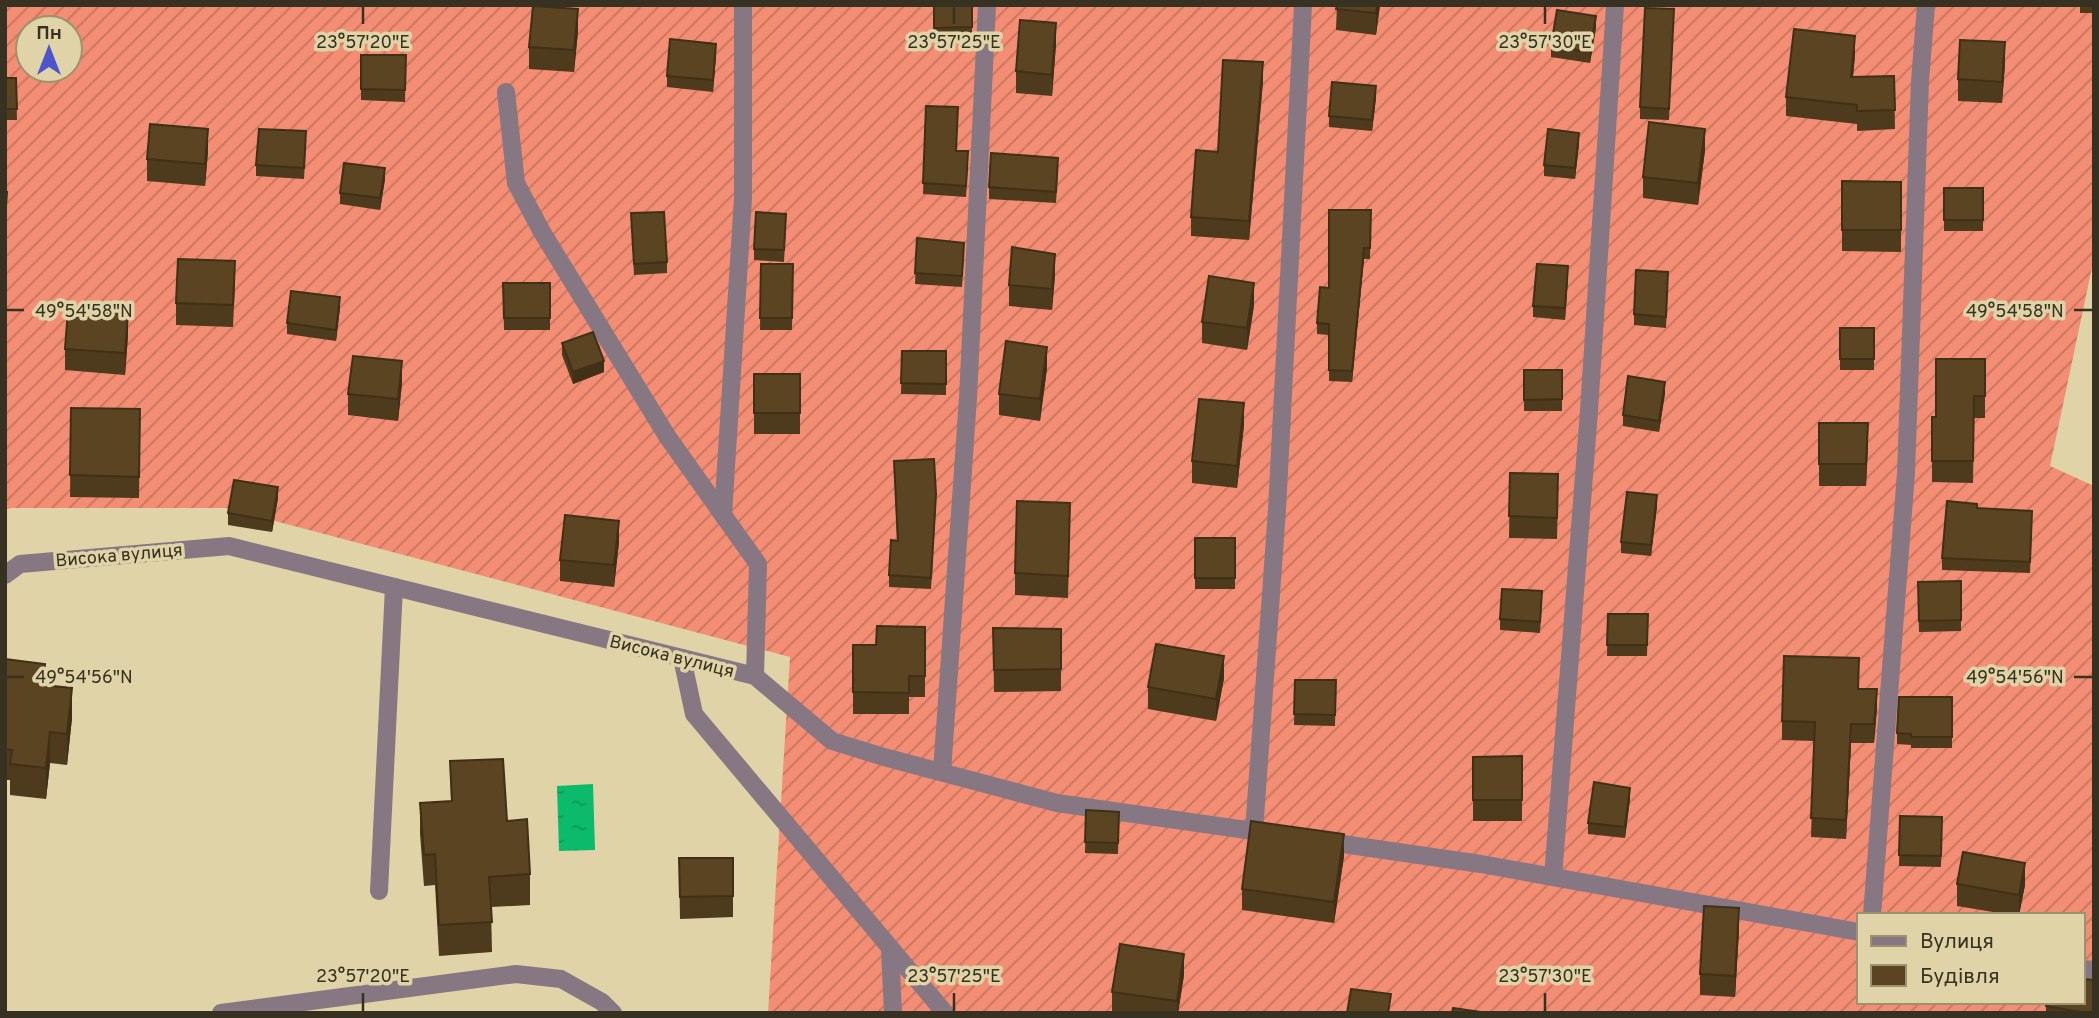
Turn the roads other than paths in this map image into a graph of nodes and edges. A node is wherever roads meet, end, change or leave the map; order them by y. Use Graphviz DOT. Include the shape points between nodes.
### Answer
graph roads {
  1 [pos="743,5"];
  2 [pos="988,5"];
  3 [pos="1303,5"];
  4 [pos="1615,5"];
  5 [pos="1926,5"];
  6 [pos="506,92"];
  7 [pos="723,515"];
  8 [pos="5,575"];
  9 [pos="394,587"];
  10 [pos="682,659"];
  11 [pos="755,676"];
  12 [pos="943,772"];
  13 [pos="1254,831"];
  14 [pos="1553,877"];
  15 [pos="379,891"];
  16 [pos="1872,913"];
  17 [pos="1857,932"];
  18 [pos="890,950"];
  19 [pos="221,1013"];
  20 [pos="613,1013"];
  21 [pos="893,1013"];
  22 [pos="945,1013"];
  1 -- 7 [label="street" via="743,198"];
  2 -- 12 [label="street"];
  3 -- 13 [label="street" via="1277,510"];
  4 -- 14 [label="street"];
  5 -- 16 [label="street" via="1906,473"];
  6 -- 7 [label="street, Висока вулиця" via="516,183 667,436"];
  7 -- 11 [label="street, Висока вулиця" via="758,564"];
  8 -- 9 [label="street, Висока вулиця" via="20,564 229,546"];
  9 -- 10 [label="street, Висока вулиця"];
  9 -- 15 [label="street"];
  10 -- 11 [label="street, Висока вулиця"];
  10 -- 18 [label="street" via="694,714"];
  11 -- 12 [label="street" via="832,741"];
  12 -- 13 [label="street" via="1056,803"];
  13 -- 14 [label="street"];
  14 -- 17 [label="street"];
  18 -- 21 [label="street"];
  18 -- 22 [label="street"];
  19 -- 20 [label="street" via="516,974 561,979 603,1002"];
}
